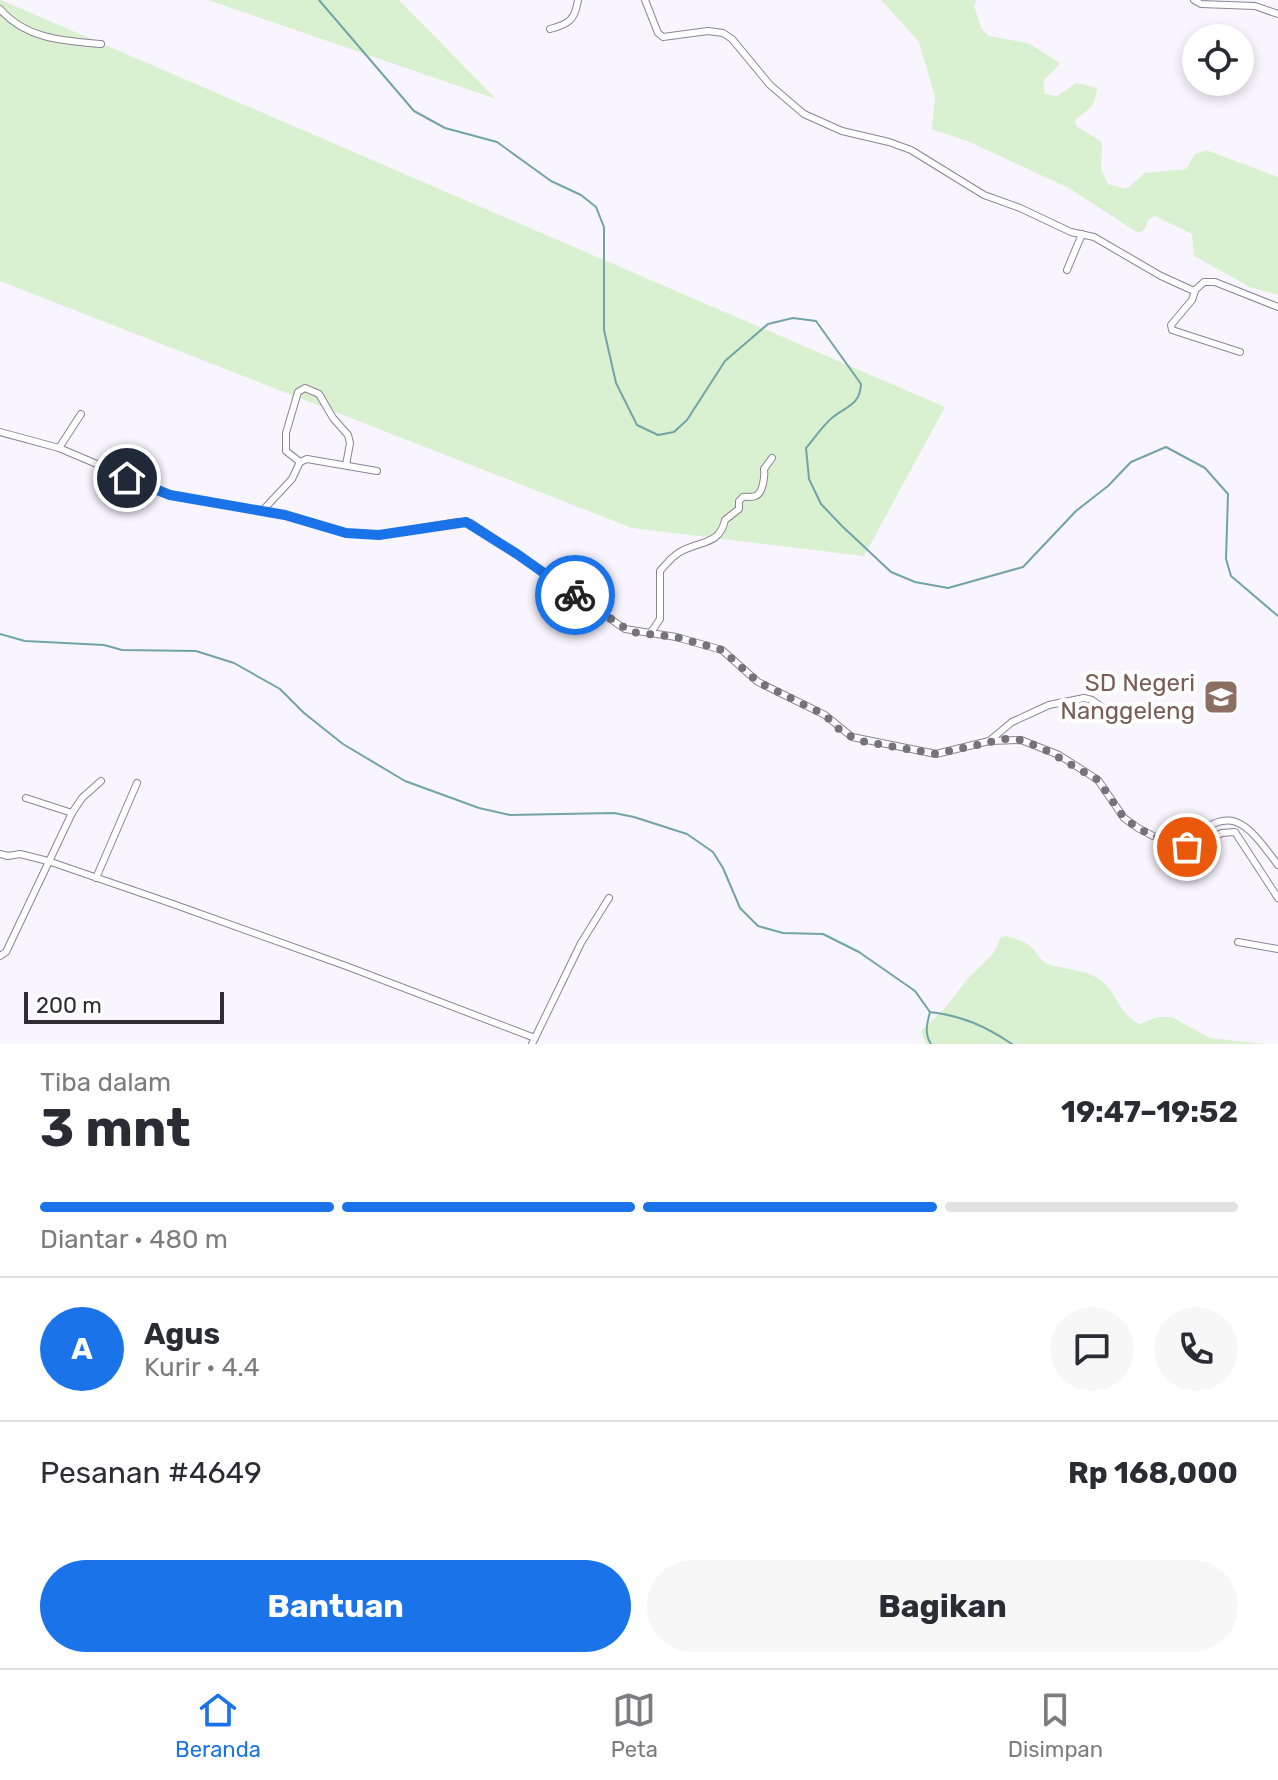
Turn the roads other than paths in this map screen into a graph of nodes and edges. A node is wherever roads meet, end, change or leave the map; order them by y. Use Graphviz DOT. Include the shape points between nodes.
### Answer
graph roads {
  1 [pos="578,0"];
  2 [pos="645,0"];
  3 [pos="1194,0"];
  4 [pos="0,9"];
  5 [pos="1278,14"];
  6 [pos="550,29"];
  7 [pos="101,44"];
  8 [pos="1082,234"];
  9 [pos="1067,270"];
  10 [pos="1195,291"];
  11 [pos="1278,307"];
  12 [pos="1240,352"];
  13 [pos="81,414"];
  14 [pos="0,432"];
  15 [pos="59,448"];
  16 [pos="772,458"];
  17 [pos="300,462"];
  18 [pos="346,465"];
  19 [pos="377,471"];
  20 [pos="263,510"];
  21 [pos="650,634"];
  22 [pos="1103,708"];
  23 [pos="989,741"];
  24 [pos="101,781"];
  25 [pos="137,783"];
  26 [pos="26,798"];
  27 [pos="72,813"];
  28 [pos="1183,846"];
  29 [pos="0,854"];
  30 [pos="48,861"];
  31 [pos="1278,865"];
  32 [pos="96,878"];
  33 [pos="609,898"];
  34 [pos="1278,898"];
  35 [pos="1238,942"];
  36 [pos="1278,949"];
  37 [pos="0,956"];
  38 [pos="534,1041"];
  1 -- 6 [label="street" via="574,18"];
  2 -- 8 [label="street" via="663,37 723,33 779,93 815,119 911,150 984,195"];
  3 -- 5 [label="street" via="1255,6"];
  4 -- 7 [label="street" via="33,33"];
  8 -- 9 [label="street"];
  8 -- 10 [label="street"];
  10 -- 11 [label="street" via="1210,281"];
  10 -- 12 [label="street" via="1172,330"];
  13 -- 15 [label="street"];
  14 -- 15 [label="street"];
  15 -- 20 [label="street" via="159,492"];
  16 -- 21 [label="street" via="760,493 739,501 739,509 725,520 715,540 679,553 660,571 660,619"];
  17 -- 18 [label="street"];
  17 -- 18 [label="street" via="286,451 286,433 298,392 305,388 319,394 348,435"];
  17 -- 20 [label="street" via="292,479"];
  18 -- 19 [label="street"];
  20 -- 21 [label="street" via="364,535 471,523 625,629"];
  21 -- 23 [label="street" via="722,650 758,682 825,715 861,741 936,754"];
  22 -- 23 [label="street" via="1084,698 1049,705 1012,722"];
  23 -- 28 [label="street" via="1021,740 1059,755 1098,780 1124,818"];
  24 -- 27 [label="street"];
  25 -- 32 [label="street"];
  26 -- 27 [label="street"];
  27 -- 30 [label="street"];
  28 -- 31 [label="street" via="1205,826 1231,820 1241,824"];
  28 -- 34 [label="street" via="1195,847 1235,832"];
  29 -- 30 [label="street"];
  30 -- 32 [label="street"];
  30 -- 37 [label="street"];
  32 -- 38 [label="street" via="346,966"];
  33 -- 38 [label="street"];
  35 -- 36 [label="street"];
}
